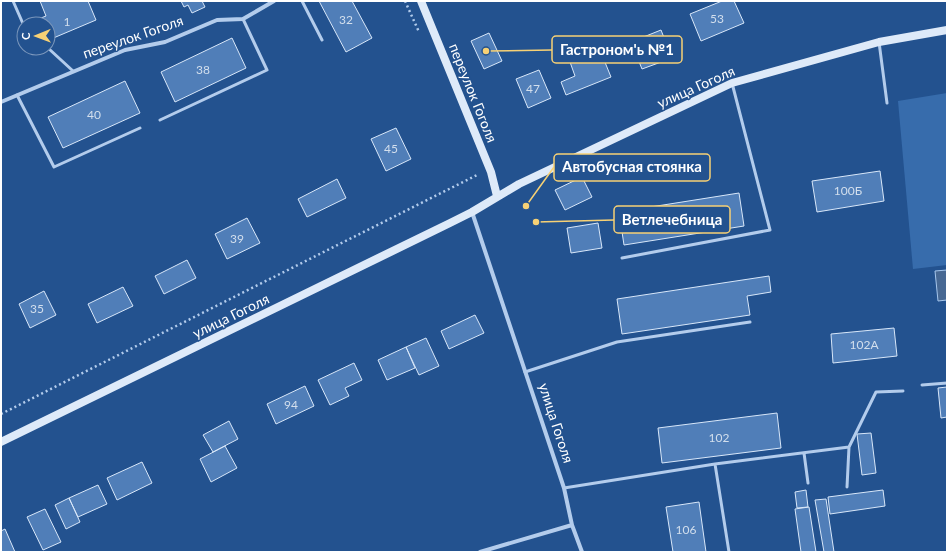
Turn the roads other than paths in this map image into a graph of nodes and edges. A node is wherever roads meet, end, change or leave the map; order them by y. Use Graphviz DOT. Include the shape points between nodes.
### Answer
graph roads {
  1 [pos="12,1"];
  2 [pos="274,1"];
  3 [pos="302,1"];
  4 [pos="421,1"];
  5 [pos="19,16"];
  6 [pos="243,19"];
  7 [pos="947,30"];
  8 [pos="322,40"];
  9 [pos="879,42"];
  10 [pos="56,55"];
  11 [pos="73,71"];
  12 [pos="732,83"];
  13 [pos="17,95"];
  14 [pos="1,102"];
  15 [pos="888,103"];
  16 [pos="160,120"];
  17 [pos="140,128"];
  18 [pos="497,196"];
  19 [pos="472,212"];
  20 [pos="622,258"];
  21 [pos="750,322"];
  22 [pos="525,372"];
  23 [pos="947,383"];
  24 [pos="922,385"];
  25 [pos="903,390"];
  26 [pos="1,442"];
  27 [pos="849,447"];
  28 [pos="804,453"];
  29 [pos="715,464"];
  30 [pos="808,483"];
  31 [pos="847,487"];
  32 [pos="564,488"];
  33 [pos="572,525"];
  34 [pos="480,552"];
  35 [pos="582,552"];
  36 [pos="729,552"];
  1 -- 5 [label="lane"];
  2 -- 6 [label="street, переулок Гоголя"];
  3 -- 8 [label="lane"];
  4 -- 18 [label="main road, переулок Гоголя" via="491,172"];
  6 -- 11 [label="street, переулок Гоголя" via="217,20 165,42 125,50"];
  6 -- 16 [label="lane" via="267,70"];
  7 -- 9 [label="main road, улица Гоголя"];
  9 -- 12 [label="main road, улица Гоголя"];
  9 -- 15 [label="lane"];
  10 -- 11 [label="lane"];
  11 -- 13 [label="street, переулок Гоголя"];
  12 -- 18 [label="main road, улица Гоголя"];
  12 -- 20 [label="lane" via="770,230"];
  13 -- 14 [label="street, переулок Гоголя"];
  13 -- 17 [label="lane" via="54,167"];
  18 -- 19 [label="main road, улица Гоголя"];
  19 -- 22 [label="street, улица Гоголя"];
  19 -- 26 [label="main road, улица Гоголя"];
  21 -- 22 [label="lane" via="617,342"];
  22 -- 32 [label="street, улица Гоголя"];
  23 -- 24 [label="lane"];
  25 -- 27 [label="lane" via="876,392"];
  27 -- 28 [label="lane"];
  27 -- 31 [label="lane"];
  28 -- 29 [label="lane"];
  28 -- 30 [label="lane"];
  29 -- 32 [label="lane"];
  29 -- 36 [label="lane"];
  32 -- 33 [label="street, улица Гоголя"];
  33 -- 34 [label="street"];
  33 -- 35 [label="street, улица Гоголя"];
}
